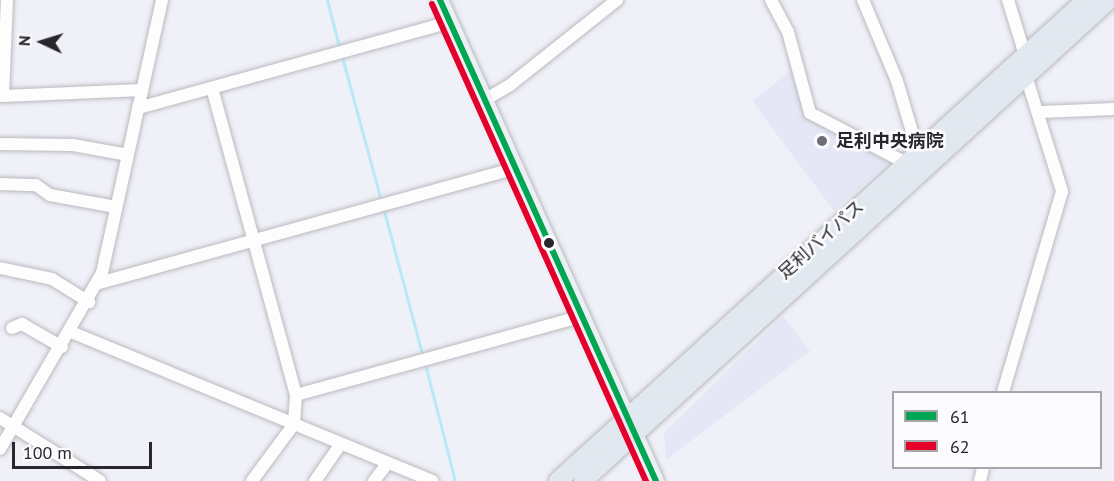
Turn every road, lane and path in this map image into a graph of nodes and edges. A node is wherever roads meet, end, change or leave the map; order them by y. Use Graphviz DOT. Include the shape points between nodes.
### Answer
graph roads {
  1 [pos="7,0"];
  2 [pos="162,0"];
  3 [pos="440,0"];
  4 [pos="617,0"];
  5 [pos="771,0"];
  6 [pos="863,0"];
  7 [pos="1008,0"];
  8 [pos="1086,0"];
  9 [pos="1109,0"];
  10 [pos="450,22"];
  11 [pos="1025,55"];
  12 [pos="1026,76"];
  13 [pos="212,88"];
  14 [pos="142,90"];
  15 [pos="486,99"];
  16 [pos="138,108"];
  17 [pos="1114,110"];
  18 [pos="1041,112"];
  19 [pos="0,144"];
  20 [pos="128,155"];
  21 [pos="912,158"];
  22 [pos="517,168"];
  23 [pos="0,184"];
  24 [pos="117,207"];
  25 [pos="254,242"];
  26 [pos="0,268"];
  27 [pos="99,283"];
  28 [pos="89,302"];
  29 [pos="583,316"];
  30 [pos="12,328"];
  31 [pos="71,332"];
  32 [pos="62,347"];
  33 [pos="1004,391"];
  34 [pos="296,395"];
  35 [pos="0,418"];
  36 [pos="294,424"];
  37 [pos="632,424"];
  38 [pos="14,427"];
  39 [pos="340,445"];
  40 [pos="0,449"];
  41 [pos="387,464"];
  42 [pos="100,481"];
  43 [pos="252,481"];
  44 [pos="315,481"];
  45 [pos="374,481"];
  46 [pos="433,481"];
  47 [pos="558,481"];
  48 [pos="583,481"];
  49 [pos="656,481"];
  1 -- 14 [label="street" via="3,96"];
  2 -- 14 [label="street"];
  3 -- 10 [label="main road"];
  4 -- 15 [label="street" via="510,85"];
  5 -- 21 [label="street" via="788,32 810,113"];
  6 -- 21 [label="street" via="897,81"];
  7 -- 11 [label="street"];
  8 -- 11 [label="highway, 足利バイパス"];
  9 -- 12 [label="highway, 足利バイパス"];
  10 -- 13 [label="street"];
  10 -- 15 [label="main road"];
  11 -- 12 [label="street"];
  11 -- 21 [label="highway, 足利バイパス"];
  12 -- 18 [label="street"];
  12 -- 37 [label="highway, 足利バイパス"];
  13 -- 16 [label="street"];
  13 -- 25 [label="street"];
  14 -- 16 [label="street"];
  15 -- 22 [label="main road"];
  16 -- 20 [label="street"];
  17 -- 18 [label="street"];
  18 -- 33 [label="street" via="1062,191"];
  19 -- 20 [label="street" via="73,145"];
  20 -- 24 [label="street"];
  21 -- 37 [label="highway, 足利バイパス"];
  22 -- 25 [label="street"];
  22 -- 29 [label="main road"];
  23 -- 24 [label="street" via="36,185 50,195"];
  24 -- 27 [label="street"];
  25 -- 27 [label="street"];
  25 -- 34 [label="street"];
  26 -- 28 [label="street" via="52,279"];
  27 -- 28 [label="street"];
  28 -- 31 [label="street"];
  29 -- 34 [label="street"];
  29 -- 37 [label="main road"];
  30 -- 32 [label="street" via="22,324"];
  31 -- 32 [label="street"];
  31 -- 36 [label="street"];
  32 -- 38 [label="street"];
  34 -- 36 [label="street"];
  35 -- 38 [label="street"];
  36 -- 39 [label="street"];
  36 -- 43 [label="street"];
  37 -- 47 [label="highway, 足利バイパス"];
  37 -- 48 [label="highway, 足利バイパス"];
  37 -- 49 [label="main road"];
  38 -- 40 [label="street"];
  38 -- 42 [label="street"];
  39 -- 41 [label="street"];
  39 -- 44 [label="street"];
  41 -- 45 [label="street"];
  41 -- 46 [label="street"];
}
